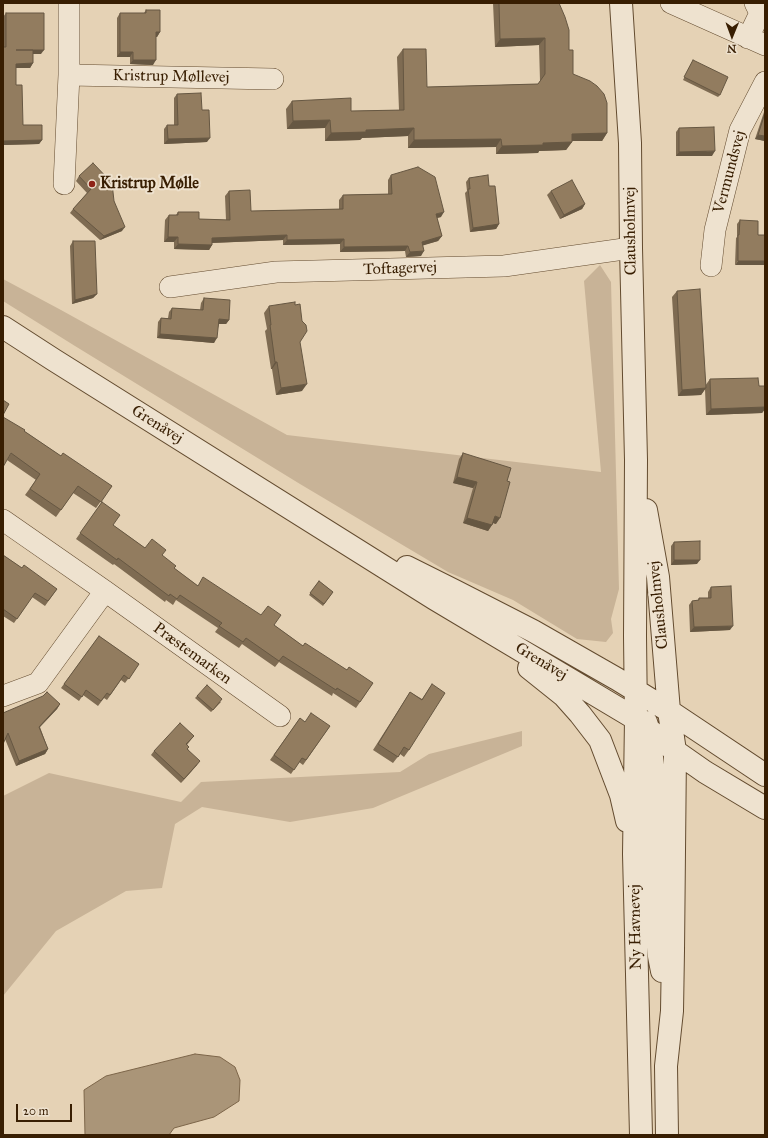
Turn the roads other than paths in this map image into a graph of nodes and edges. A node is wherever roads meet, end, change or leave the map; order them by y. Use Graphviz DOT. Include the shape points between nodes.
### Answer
graph roads {
  1 [pos="69,3"];
  2 [pos="621,3"];
  3 [pos="671,3"];
  4 [pos="755,3"];
  5 [pos="756,41"];
  6 [pos="69,75"];
  7 [pos="273,79"];
  8 [pos="765,82"];
  9 [pos="64,184"];
  10 [pos="631,248"];
  11 [pos="711,266"];
  12 [pos="170,287"];
  13 [pos="3,327"];
  14 [pos="636,460"];
  15 [pos="3,520"];
  16 [pos="312,522"];
  17 [pos="105,591"];
  18 [pos="435,599"];
  19 [pos="636,690"];
  20 [pos="3,696"];
  21 [pos="669,711"];
  22 [pos="280,716"];
  23 [pos="643,725"];
  24 [pos="675,751"];
  25 [pos="765,775"];
  26 [pos="765,808"];
  27 [pos="634,854"];
  28 [pos="672,1011"];
  29 [pos="641,1135"];
  30 [pos="667,1135"];
  1 -- 6 [label="street"];
  2 -- 10 [label="street, Clausholmvej" via="630,143"];
  3 -- 5 [label="street"];
  4 -- 5 [label="street" via="760,13"];
  6 -- 7 [label="street, Kristrup Møllevej"];
  6 -- 9 [label="street"];
  8 -- 11 [label="street, Vermundsvej" via="740,130 715,230"];
  10 -- 12 [label="street, Toftagervej" via="504,266 276,272"];
  10 -- 14 [label="street, Clausholmvej"];
  13 -- 16 [label="street, Grenåvej"];
  14 -- 19 [label="street, Clausholmvej"];
  14 -- 21 [label="street, Clausholmvej" via="658,577"];
  15 -- 17 [label="street, Præstemarken"];
  16 -- 18 [label="street, Grenåvej"];
  16 -- 19 [label="street, Grenåvej" via="455,590"];
  17 -- 20 [label="street" via="38,683"];
  17 -- 22 [label="street, Præstemarken"];
  18 -- 23 [label="street, Grenåvej"];
  18 -- 27 [label="street" via="468,632 533,670 564,696 580,714 600,740 621,794"];
  19 -- 21 [label="street, Grenåvej"];
  19 -- 23 [label="street, Clausholmvej"];
  21 -- 24 [label="street, Clausholmvej"];
  21 -- 25 [label="street, Grenåvej"];
  23 -- 24 [label="street, Grenåvej"];
  23 -- 27 [label="street, Ny Havnevej"];
  23 -- 28 [label="street" via="654,775 654,890 659,956"];
  24 -- 26 [label="street, Grenåvej"];
  24 -- 28 [label="street"];
  27 -- 29 [label="street, Ny Havnevej"];
  28 -- 30 [label="street" via="666,1066"];
}
